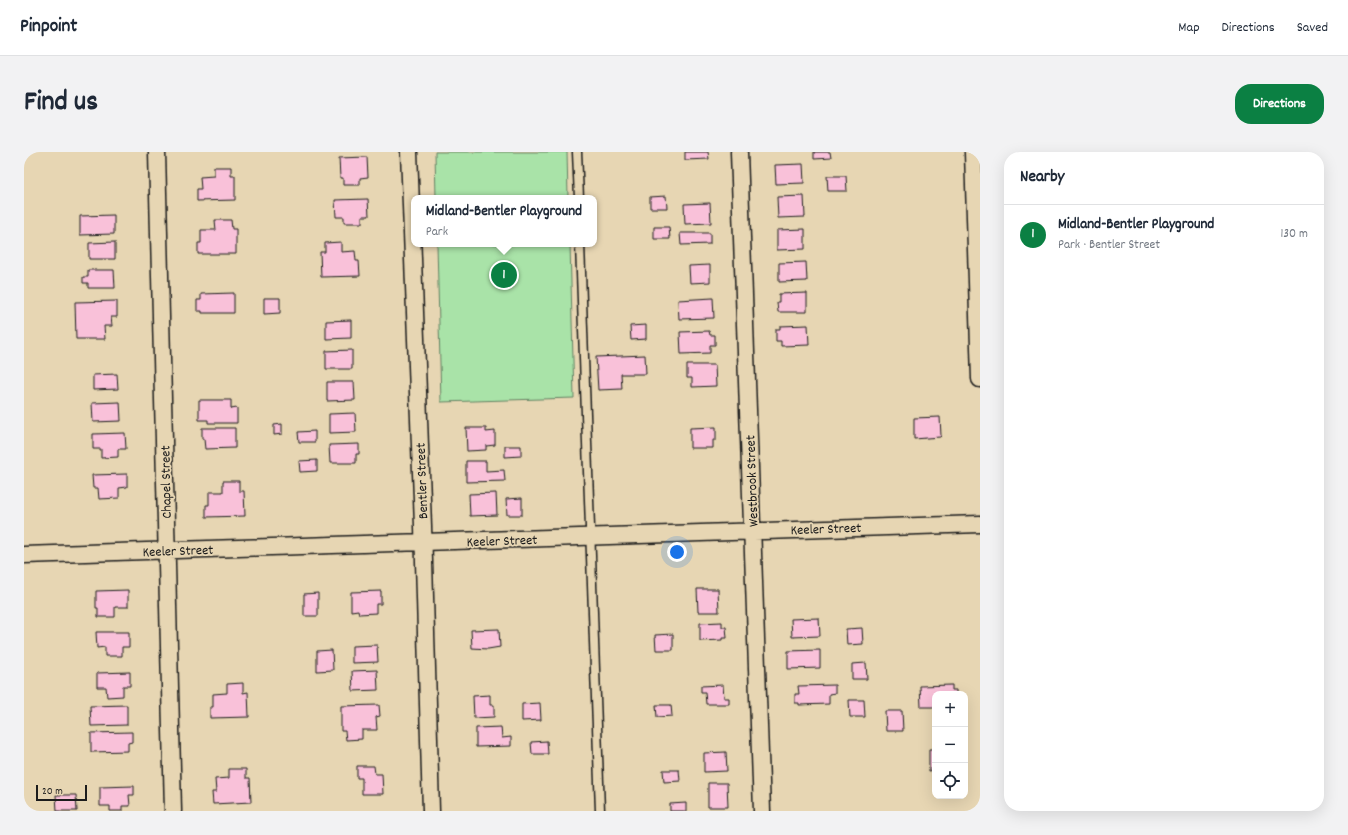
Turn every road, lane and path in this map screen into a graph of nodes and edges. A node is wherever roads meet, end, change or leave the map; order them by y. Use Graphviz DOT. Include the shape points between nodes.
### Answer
graph roads {
  1 [pos="157,152"];
  2 [pos="409,152"];
  3 [pos="577,152"];
  4 [pos="740,152"];
  5 [pos="973,152"];
  6 [pos="579,195"];
  7 [pos="411,208"];
  8 [pos="412,247"];
  9 [pos="580,247"];
  10 [pos="980,379"];
  11 [pos="980,524"];
  12 [pos="753,532"];
  13 [pos="591,537"];
  14 [pos="423,542"];
  15 [pos="167,550"];
  16 [pos="24,555"];
  17 [pos="173,811"];
  18 [pos="431,811"];
  19 [pos="600,811"];
  20 [pos="762,811"];
  1 -- 15 [label="street, Chapel Street"];
  2 -- 7 [label="street, Bentler Street"];
  3 -- 6 [label="lane"];
  4 -- 12 [label="street, Westbrook Street"];
  5 -- 10 [label="street"];
  8 -- 14 [label="street, Bentler Street"];
  9 -- 13 [label="lane"];
  11 -- 12 [label="street, Keeler Street"];
  12 -- 13 [label="street, Keeler Street"];
  12 -- 20 [label="street, Westbrook Street"];
  13 -- 14 [label="street, Keeler Street"];
  13 -- 19 [label="lane"];
  14 -- 15 [label="street, Keeler Street"];
  14 -- 18 [label="street, Bentler Street"];
  15 -- 16 [label="street, Keeler Street"];
  15 -- 17 [label="street, Chapel Street"];
}
